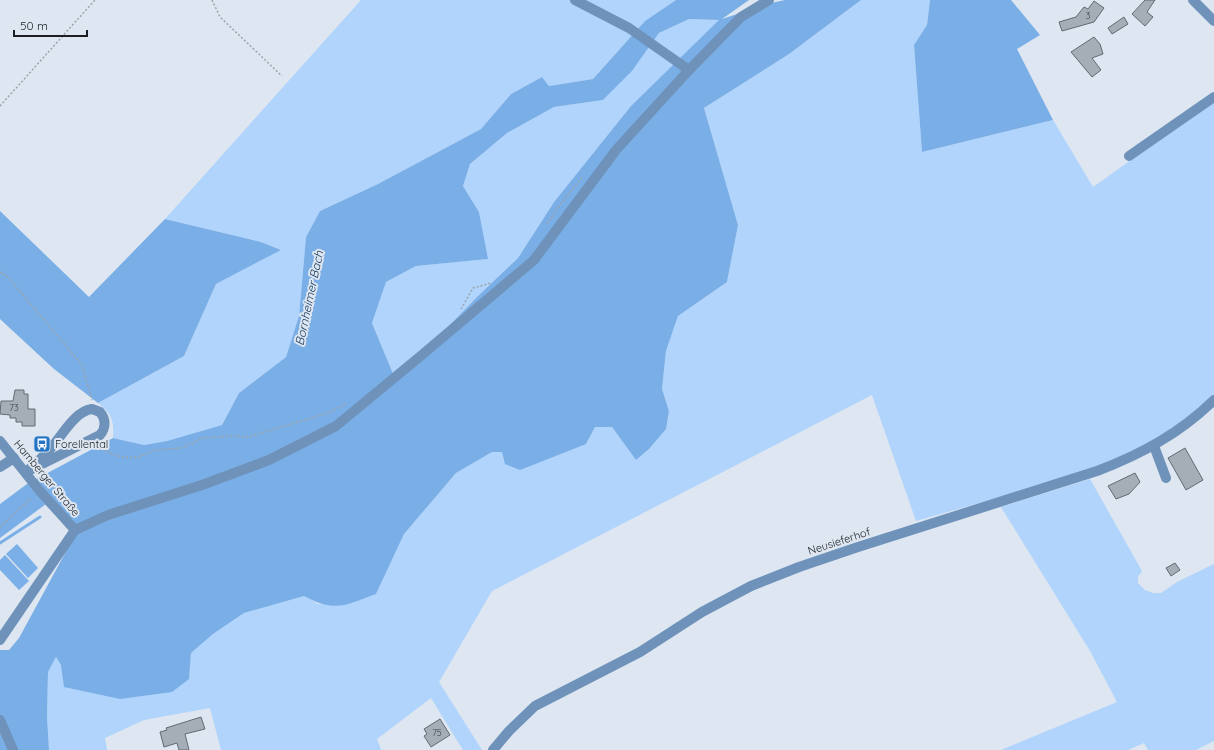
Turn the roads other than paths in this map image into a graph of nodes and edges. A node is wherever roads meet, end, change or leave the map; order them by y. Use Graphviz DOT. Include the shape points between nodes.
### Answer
graph roads {
  1 [pos="575,0"];
  2 [pos="769,0"];
  3 [pos="1193,0"];
  4 [pos="1214,20"];
  5 [pos="689,70"];
  6 [pos="1214,97"];
  7 [pos="1129,156"];
  8 [pos="1214,400"];
  9 [pos="0,441"];
  10 [pos="1154,446"];
  11 [pos="14,458"];
  12 [pos="0,467"];
  13 [pos="26,472"];
  14 [pos="1166,478"];
  15 [pos="75,530"];
  16 [pos="0,640"];
  17 [pos="0,720"];
  18 [pos="13,750"];
  19 [pos="493,750"];
  1 -- 5 [label="street" via="629,28"];
  2 -- 5 [label="street" via="741,17"];
  3 -- 4 [label="street"];
  5 -- 15 [label="street" via="616,150 534,260 336,426 269,460 108,515"];
  6 -- 7 [label="street"];
  8 -- 10 [label="street, Neusieferhof" via="1186,425"];
  9 -- 11 [label="street, Hamberger Straße"];
  10 -- 14 [label="street"];
  10 -- 19 [label="street, Neusieferhof" via="1097,471 858,546 751,586 702,612 640,652 535,706"];
  11 -- 12 [label="street"];
  11 -- 13 [label="street, Hamberger Straße"];
  13 -- 13 [label="street" via="100,435 105,428 103,415 95,410 84,412"];
  13 -- 15 [label="street, Hamberger Straße"];
  15 -- 16 [label="street"];
  17 -- 18 [label="street"];
}
